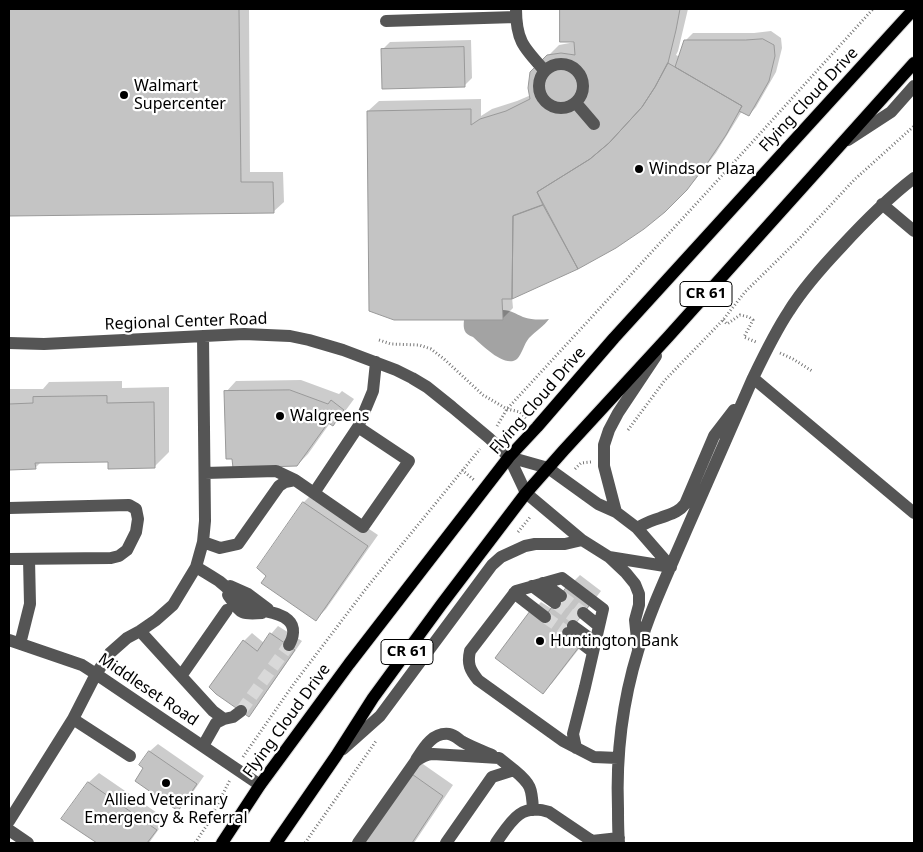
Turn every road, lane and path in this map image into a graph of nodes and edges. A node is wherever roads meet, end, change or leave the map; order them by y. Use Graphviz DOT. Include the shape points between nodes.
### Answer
graph roads {
  1 [pos="873,9"];
  2 [pos="914,9"];
  3 [pos="516,13"];
  4 [pos="386,21"];
  5 [pos="914,63"];
  6 [pos="545,71"];
  7 [pos="914,86"];
  8 [pos="576,103"];
  9 [pos="594,124"];
  10 [pos="840,145"];
  11 [pos="914,178"];
  12 [pos="882,204"];
  13 [pos="914,231"];
  14 [pos="203,336"];
  15 [pos="668,337"];
  16 [pos="379,340"];
  17 [pos="9,343"];
  18 [pos="376,362"];
  19 [pos="753,378"];
  20 [pos="746,394"];
  21 [pos="507,409"];
  22 [pos="358,427"];
  23 [pos="489,438"];
  24 [pos="508,457"];
  25 [pos="548,468"];
  26 [pos="205,473"];
  27 [pos="295,480"];
  28 [pos="314,493"];
  29 [pos="526,494"];
  30 [pos="912,506"];
  31 [pos="9,508"];
  32 [pos="616,512"];
  33 [pos="637,528"];
  34 [pos="582,540"];
  35 [pos="203,542"];
  36 [pos="609,557"];
  37 [pos="9,559"];
  38 [pos="29,559"];
  39 [pos="196,566"];
  40 [pos="671,566"];
  41 [pos="533,586"];
  42 [pos="555,603"];
  43 [pos="227,610"];
  44 [pos="140,631"];
  45 [pos="597,634"];
  46 [pos="14,642"];
  47 [pos="289,646"];
  48 [pos="638,649"];
  49 [pos="96,674"];
  50 [pos="181,676"];
  51 [pos="241,711"];
  52 [pos="73,719"];
  53 [pos="224,719"];
  54 [pos="202,746"];
  55 [pos="576,748"];
  56 [pos="130,756"];
  57 [pos="336,756"];
  58 [pos="499,758"];
  59 [pos="618,758"];
  60 [pos="415,762"];
  61 [pos="236,768"];
  62 [pos="514,770"];
  63 [pos="260,785"];
  64 [pos="533,810"];
  65 [pos="9,821"];
  66 [pos="9,830"];
  67 [pos="619,841"];
  68 [pos="28,843"];
  69 [pos="194,843"];
  70 [pos="222,843"];
  71 [pos="276,843"];
  72 [pos="358,843"];
  73 [pos="446,843"];
  74 [pos="496,843"];
  1 -- 21 [label="path"];
  2 -- 24 [label="main road, Flying Cloud Drive / CR 61"];
  3 -- 4 [label="street"];
  3 -- 6 [label="street" via="518,33 525,49"];
  5 -- 10 [label="main road, CR 61"];
  6 -- 8 [label="street" via="539,90 545,102 564,109"];
  6 -- 8 [label="street" via="557,64 572,66 578,71 584,91"];
  7 -- 10 [label="street" via="890,112"];
  8 -- 9 [label="street"];
  10 -- 15 [label="main road, CR 61"];
  11 -- 12 [label="street"];
  12 -- 13 [label="street"];
  12 -- 19 [label="street" via="809,282 789,310"];
  14 -- 17 [label="street, Regional Center Road"];
  14 -- 18 [label="street, Regional Center Road" via="290,336"];
  14 -- 26 [label="street"];
  15 -- 25 [label="main road, CR 61"];
  15 -- 32 [label="street" via="608,430 604,460"];
  16 -- 21 [label="path" via="431,349 483,395"];
  18 -- 22 [label="street" via="374,391"];
  18 -- 23 [label="street, Regional Center Road" via="427,387"];
  19 -- 20 [label="street"];
  19 -- 30 [label="street"];
  20 -- 33 [label="street" via="714,436 685,504 680,510"];
  20 -- 40 [label="street"];
  21 -- 23 [label="path"];
  22 -- 28 [label="street"];
  22 -- 28 [label="street" via="409,461 363,527"];
  23 -- 24 [label="street, Regional Center Road"];
  23 -- 61 [label="path" via="368,586 293,685"];
  24 -- 25 [label="street, Regional Center Road"];
  24 -- 29 [label="street, Regional Center Road"];
  24 -- 63 [label="main road, Flying Cloud Drive / CR 61"];
  25 -- 29 [label="main road, CR 61"];
  25 -- 32 [label="street" via="598,504"];
  26 -- 27 [label="street" via="276,471"];
  26 -- 35 [label="street"];
  27 -- 28 [label="street"];
  27 -- 35 [label="street" via="279,486 238,544 220,548"];
  29 -- 34 [label="street"];
  29 -- 57 [label="main road, CR 61" via="373,698"];
  31 -- 38 [label="street" via="130,505 136,509 136,532 127,550 119,556"];
  32 -- 33 [label="street"];
  33 -- 40 [label="street"];
  34 -- 36 [label="street"];
  34 -- 57 [label="street" via="525,546 492,565 380,716"];
  35 -- 39 [label="street"];
  36 -- 40 [label="street"];
  36 -- 48 [label="street" via="635,584 639,594 635,620"];
  37 -- 38 [label="street"];
  38 -- 46 [label="street" via="30,604"];
  39 -- 44 [label="street" via="173,605"];
  39 -- 47 [label="street" via="251,607 289,620 293,631"];
  40 -- 48 [label="street"];
  41 -- 42 [label="street"];
  41 -- 42 [label="street"];
  41 -- 42 [label="street"];
  41 -- 45 [label="street" via="562,578 603,609"];
  41 -- 55 [label="street" via="470,651 470,668 478,680"];
  43 -- 50 [label="street"];
  44 -- 49 [label="street" via="110,653"];
  44 -- 50 [label="street"];
  45 -- 45 [label="street" via="578,620"];
  45 -- 55 [label="street" via="573,734"];
  46 -- 49 [label="street, Middleset Road" via="82,665"];
  48 -- 59 [label="street" via="630,678"];
  49 -- 52 [label="street"];
  49 -- 54 [label="street, Middleset Road"];
  50 -- 53 [label="street"];
  51 -- 53 [label="street"];
  52 -- 56 [label="street"];
  52 -- 65 [label="street"];
  53 -- 54 [label="street" via="216,723"];
  54 -- 61 [label="street, Middleset Road"];
  55 -- 59 [label="street" via="594,757"];
  57 -- 71 [label="main road, CR 61"];
  58 -- 60 [label="street" via="427,754"];
  58 -- 60 [label="street" via="449,734 431,740"];
  58 -- 62 [label="street"];
  59 -- 67 [label="street"];
  60 -- 72 [label="street"];
  61 -- 63 [label="street, Middleset Road"];
  61 -- 69 [label="path"];
  62 -- 64 [label="street" via="530,786"];
  62 -- 73 [label="street" via="492,777"];
  63 -- 70 [label="main road, Flying Cloud Drive / CR 61"];
  64 -- 67 [label="street" via="549,812 592,841"];
  64 -- 74 [label="street" via="515,817"];
  66 -- 68 [label="street"];
}
